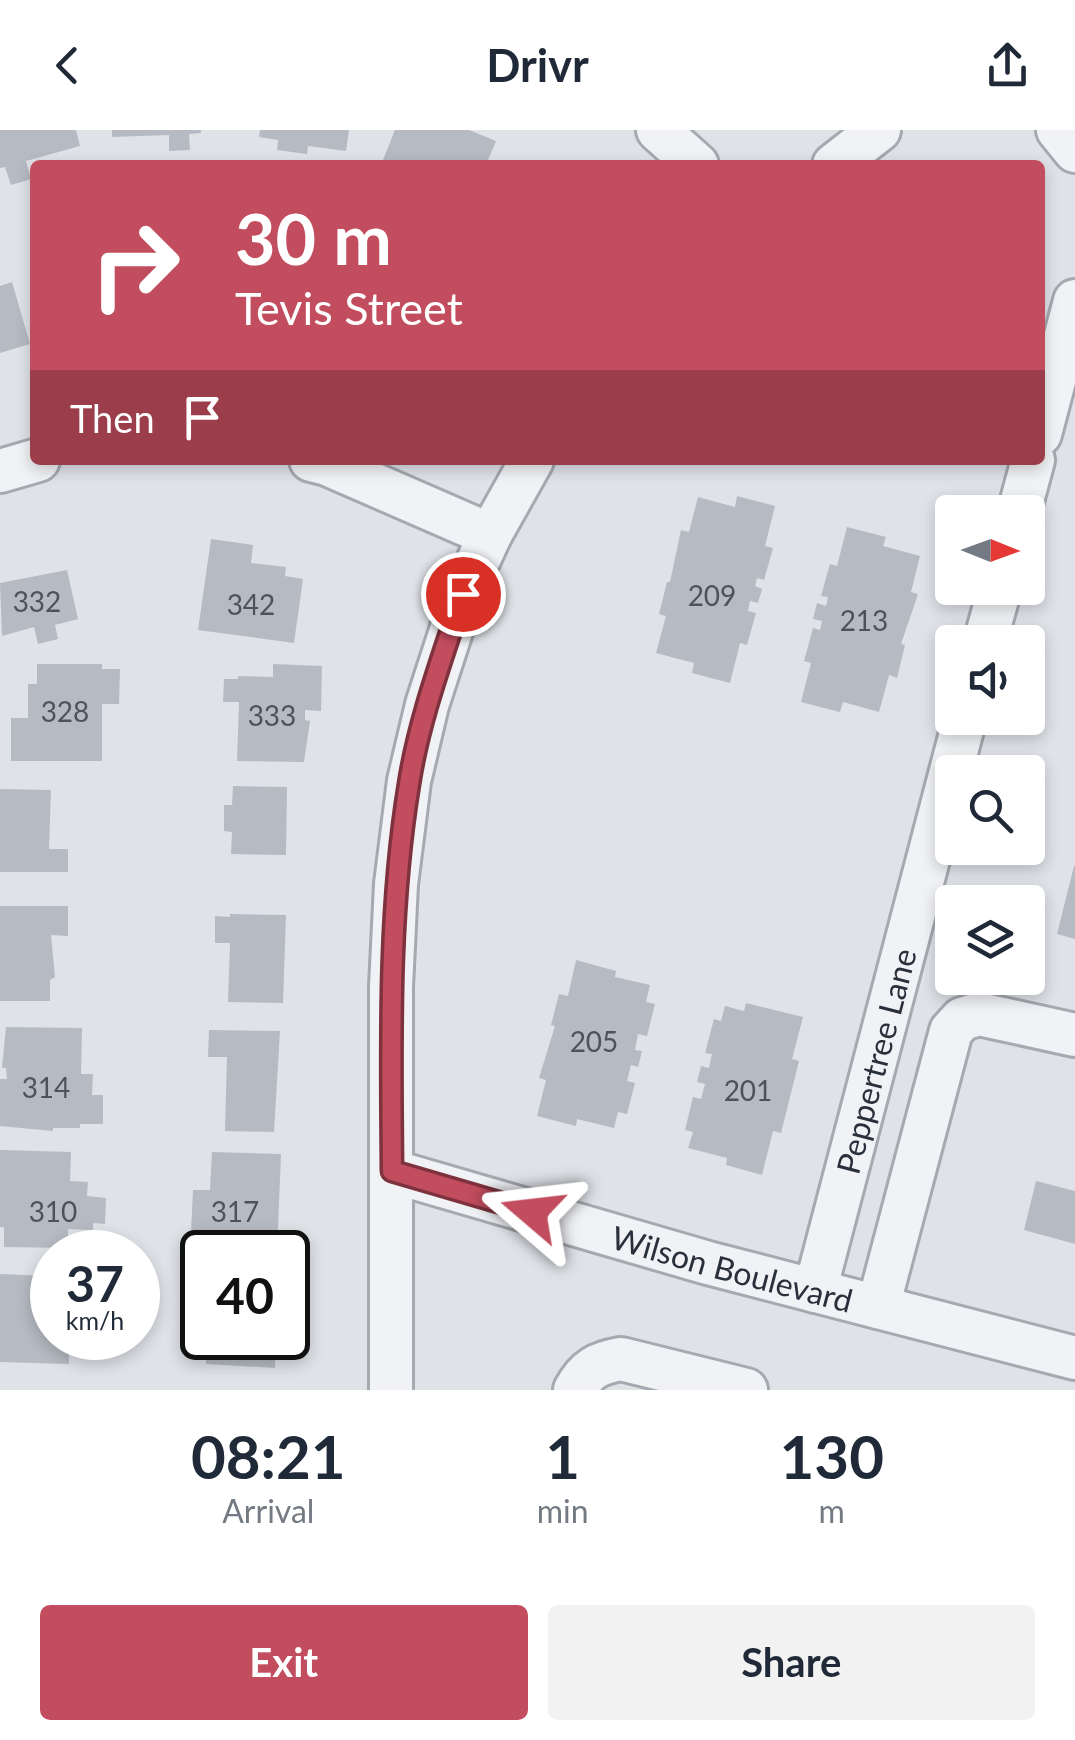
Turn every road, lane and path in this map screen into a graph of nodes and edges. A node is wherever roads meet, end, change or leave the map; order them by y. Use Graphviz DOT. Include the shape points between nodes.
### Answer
graph roads {
  1 [pos="658,130"];
  2 [pos="879,130"];
  3 [pos="1058,130"];
  4 [pos="1075,151"];
  5 [pos="692,160"];
  6 [pos="840,160"];
  7 [pos="1075,301"];
  8 [pos="1045,415"];
  9 [pos="30,462"];
  10 [pos="330,465"];
  11 [pos="529,465"];
  12 [pos="1032,465"];
  13 [pos="0,470"];
  14 [pos="1024,495"];
  15 [pos="490,535"];
  16 [pos="961,735"];
  17 [pos="1075,1034"];
  18 [pos="392,1171"];
  19 [pos="815,1291"];
  20 [pos="878,1307"];
  21 [pos="1075,1358"];
  22 [pos="390,1390"];
  23 [pos="575,1390"];
  24 [pos="746,1390"];
  1 -- 5 [label="street"];
  2 -- 6 [label="street"];
  3 -- 4 [label="street"];
  7 -- 8 [label="street"];
  9 -- 13 [label="street"];
  10 -- 15 [label="street"];
  11 -- 15 [label="street"];
  12 -- 14 [label="street"];
  15 -- 18 [label="street" via="451,631 409,781 392,970"];
  16 -- 19 [label="street, Peppertree Lane"];
  17 -- 20 [label="street" via="979,1014 951,1031"];
  18 -- 19 [label="street, Wilson Boulevard"];
  18 -- 22 [label="street"];
  19 -- 20 [label="street, Wilson Boulevard"];
  20 -- 21 [label="street, Wilson Boulevard"];
  23 -- 24 [label="street" via="582,1375 621,1358"];
}
